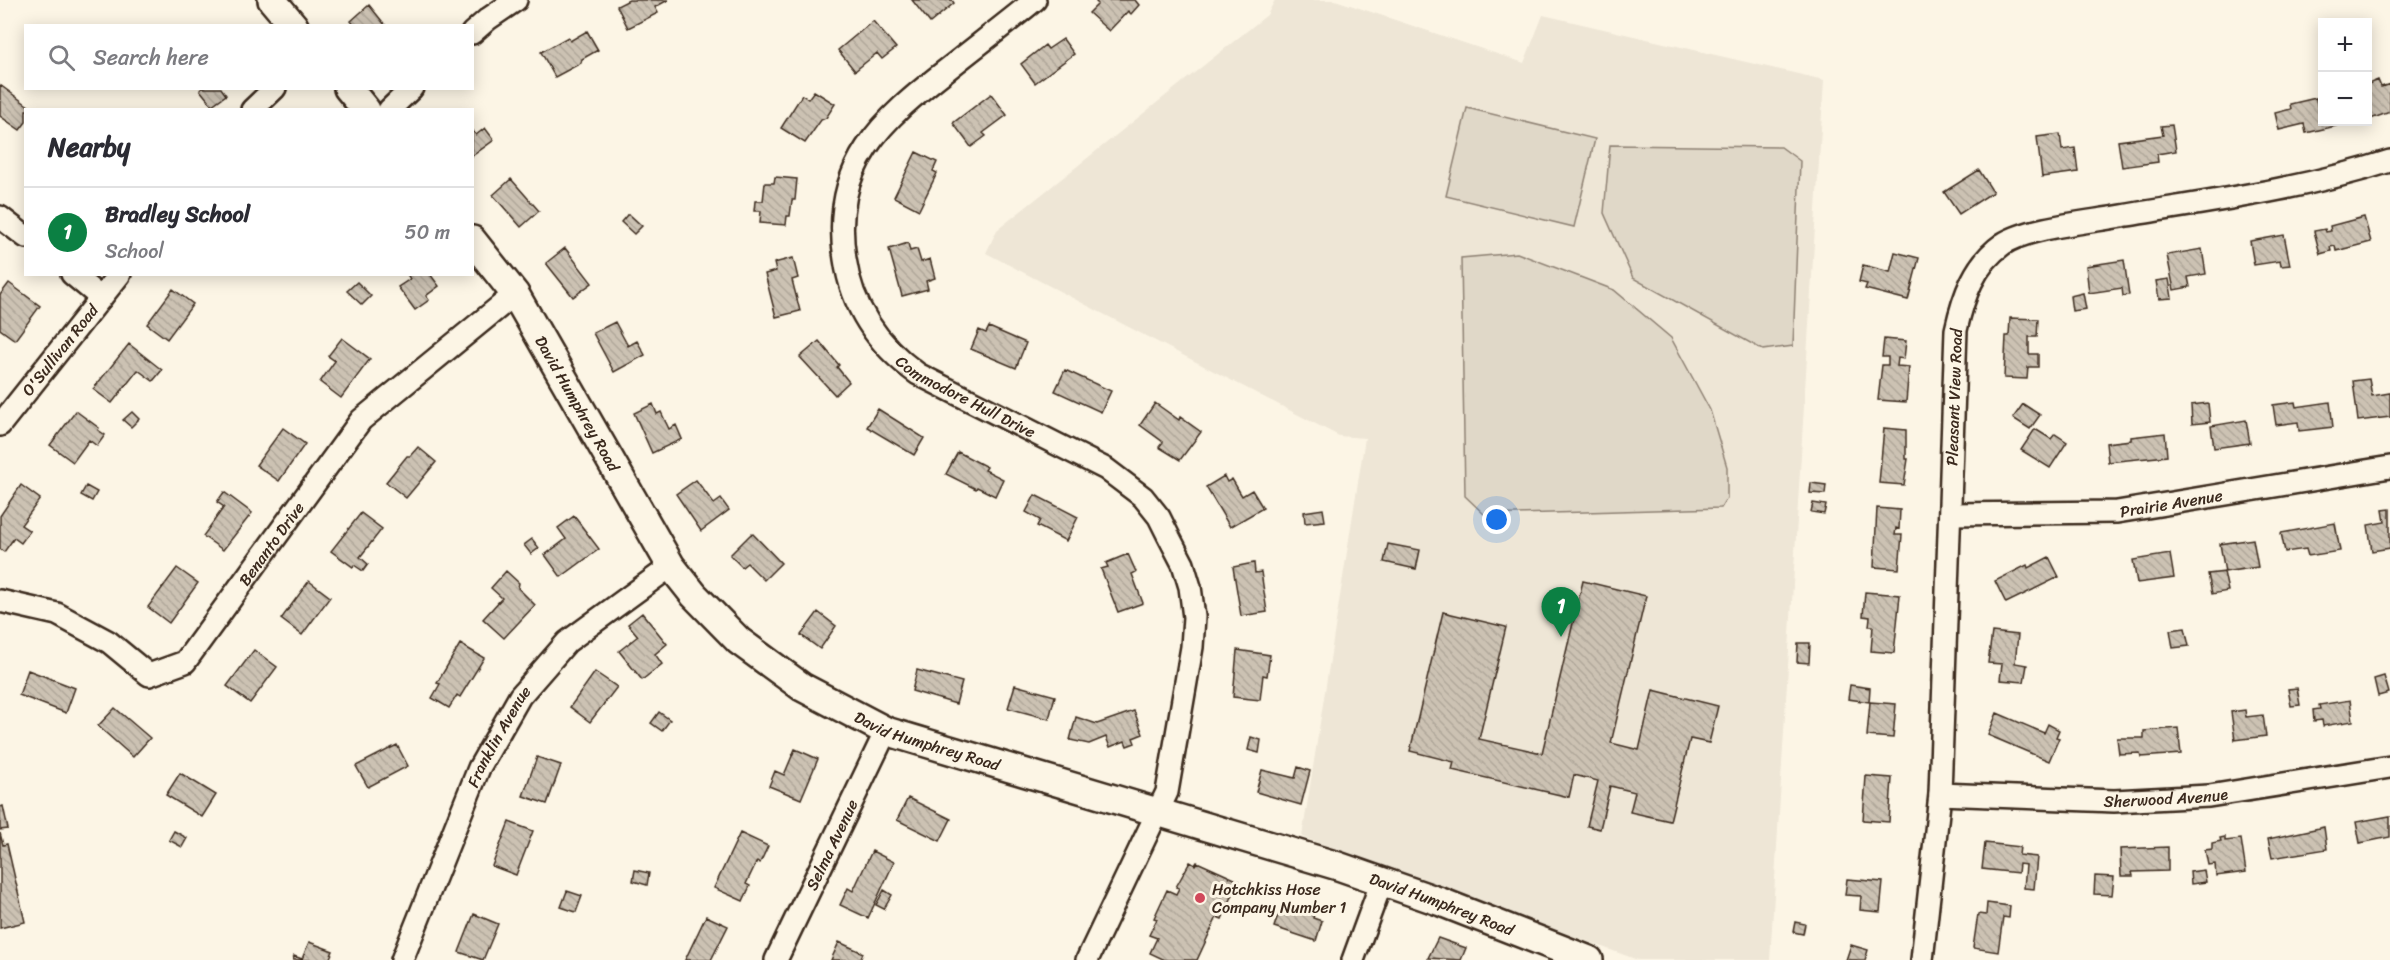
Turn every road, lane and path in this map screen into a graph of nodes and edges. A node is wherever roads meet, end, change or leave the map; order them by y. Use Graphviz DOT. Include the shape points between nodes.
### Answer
graph roads {
  1 [pos="272,0"];
  2 [pos="516,0"];
  3 [pos="1035,0"];
  4 [pos="292,24"];
  5 [pos="474,31"];
  6 [pos="273,90"];
  7 [pos="350,90"];
  8 [pos="410,90"];
  9 [pos="254,108"];
  10 [pos="364,108"];
  11 [pos="391,108"];
  12 [pos="2390,161"];
  13 [pos="0,216"];
  14 [pos="24,235"];
  15 [pos="474,243"];
  16 [pos="74,276"];
  17 [pos="118,276"];
  18 [pos="515,294"];
  19 [pos="101,298"];
  20 [pos="0,425"];
  21 [pos="2390,467"];
  22 [pos="1950,514"];
  23 [pos="671,566"];
  24 [pos="0,601"];
  25 [pos="886,731"];
  26 [pos="2390,767"];
  27 [pos="1940,794"];
  28 [pos="1157,811"];
  29 [pos="1382,881"];
  30 [pos="1543,952"];
  31 [pos="402,960"];
  32 [pos="776,960"];
  33 [pos="1086,960"];
  34 [pos="1353,960"];
  35 [pos="1589,960"];
  36 [pos="1922,960"];
  1 -- 4 [label="street"];
  2 -- 5 [label="street"];
  3 -- 28 [label="street, Commodore Hull Drive" via="903,103 881,127 863,151 848,189 843,248 849,283 865,318 898,359 918,374 1106,469 1143,497 1159,518 1183,564 1194,618 1167,792"];
  6 -- 9 [label="street"];
  7 -- 10 [label="street"];
  8 -- 11 [label="street"];
  12 -- 22 [label="street, Pleasant View Road" via="2278,189 2057,227 2003,244 1969,285 1956,330"];
  13 -- 14 [label="street"];
  15 -- 18 [label="street, David Humphrey Road"];
  16 -- 19 [label="street"];
  17 -- 19 [label="street, O'Sullivan Road"];
  18 -- 23 [label="street, David Humphrey Road"];
  18 -- 24 [label="street, Benanto Drive" via="361,420 185,662 149,675 109,642 57,614"];
  19 -- 20 [label="street, O'Sullivan Road"];
  21 -- 22 [label="street, Prairie Avenue" via="2117,512"];
  22 -- 27 [label="street, Pleasant View Road"];
  23 -- 25 [label="street, David Humphrey Road" via="739,640 802,687"];
  23 -- 31 [label="street, Franklin Avenue" via="567,642 520,696 479,768"];
  25 -- 28 [label="street, David Humphrey Road"];
  25 -- 32 [label="street, Selma Avenue"];
  26 -- 27 [label="street, Sherwood Avenue" via="2209,796 2114,801"];
  27 -- 36 [label="street, Pleasant View Road"];
  28 -- 29 [label="street, David Humphrey Road"];
  28 -- 33 [label="street, Commodore Hull Drive"];
  29 -- 30 [label="street, David Humphrey Road" via="1441,902"];
  29 -- 34 [label="street"];
  30 -- 35 [label="street, David Humphrey Road"];
}
